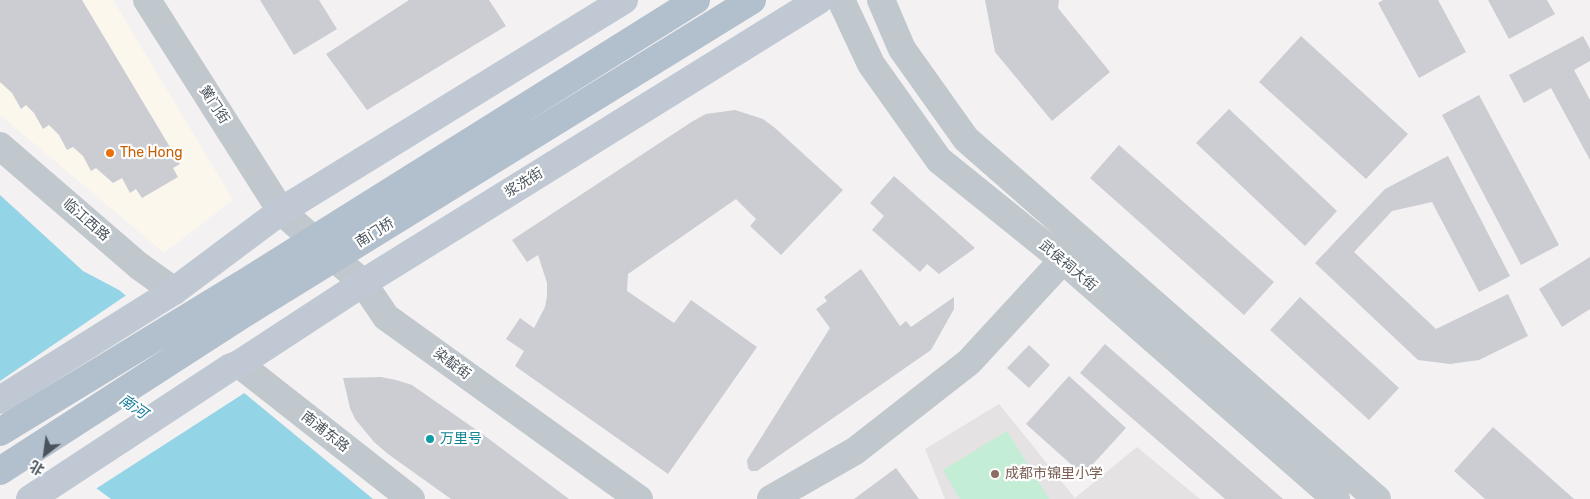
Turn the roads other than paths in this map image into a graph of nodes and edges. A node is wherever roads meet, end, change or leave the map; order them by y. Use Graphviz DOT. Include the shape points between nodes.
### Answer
graph roads {
  1 [pos="147,0"];
  2 [pos="624,0"];
  3 [pos="696,0"];
  4 [pos="752,0"];
  5 [pos="819,0"];
  6 [pos="841,0"];
  7 [pos="881,0"];
  8 [pos="0,146"];
  9 [pos="281,211"];
  10 [pos="1063,260"];
  11 [pos="364,283"];
  12 [pos="174,291"];
  13 [pos="235,366"];
  14 [pos="0,400"];
  15 [pos="0,432"];
  16 [pos="0,471"];
  17 [pos="38,494"];
  18 [pos="412,499"];
  19 [pos="639,499"];
  20 [pos="771,499"];
  21 [pos="1336,499"];
  22 [pos="1376,499"];
  1 -- 9 [label="street, 黉门街"];
  2 -- 9 [label="main road"];
  3 -- 15 [label="main road, 南门桥, bridge"];
  4 -- 16 [label="main road, 南门桥, bridge" via="248,311"];
  5 -- 11 [label="main road, 浆洗街"];
  6 -- 10 [label="street, 武侯祠大街" via="871,64 939,160"];
  7 -- 22 [label="street, 武侯祠大街" via="902,49 966,139"];
  8 -- 12 [label="street, 临江西路" via="139,266"];
  9 -- 11 [label="street, 染靛街"];
  9 -- 12 [label="main road"];
  10 -- 20 [label="street" via="969,362 855,451"];
  10 -- 21 [label="street, 武侯祠大街"];
  11 -- 13 [label="main road, 浆洗街"];
  11 -- 19 [label="street, 染靛街" via="386,317"];
  12 -- 14 [label="main road"];
  13 -- 17 [label="main road"];
  13 -- 18 [label="street, 南浦东路"];
}
